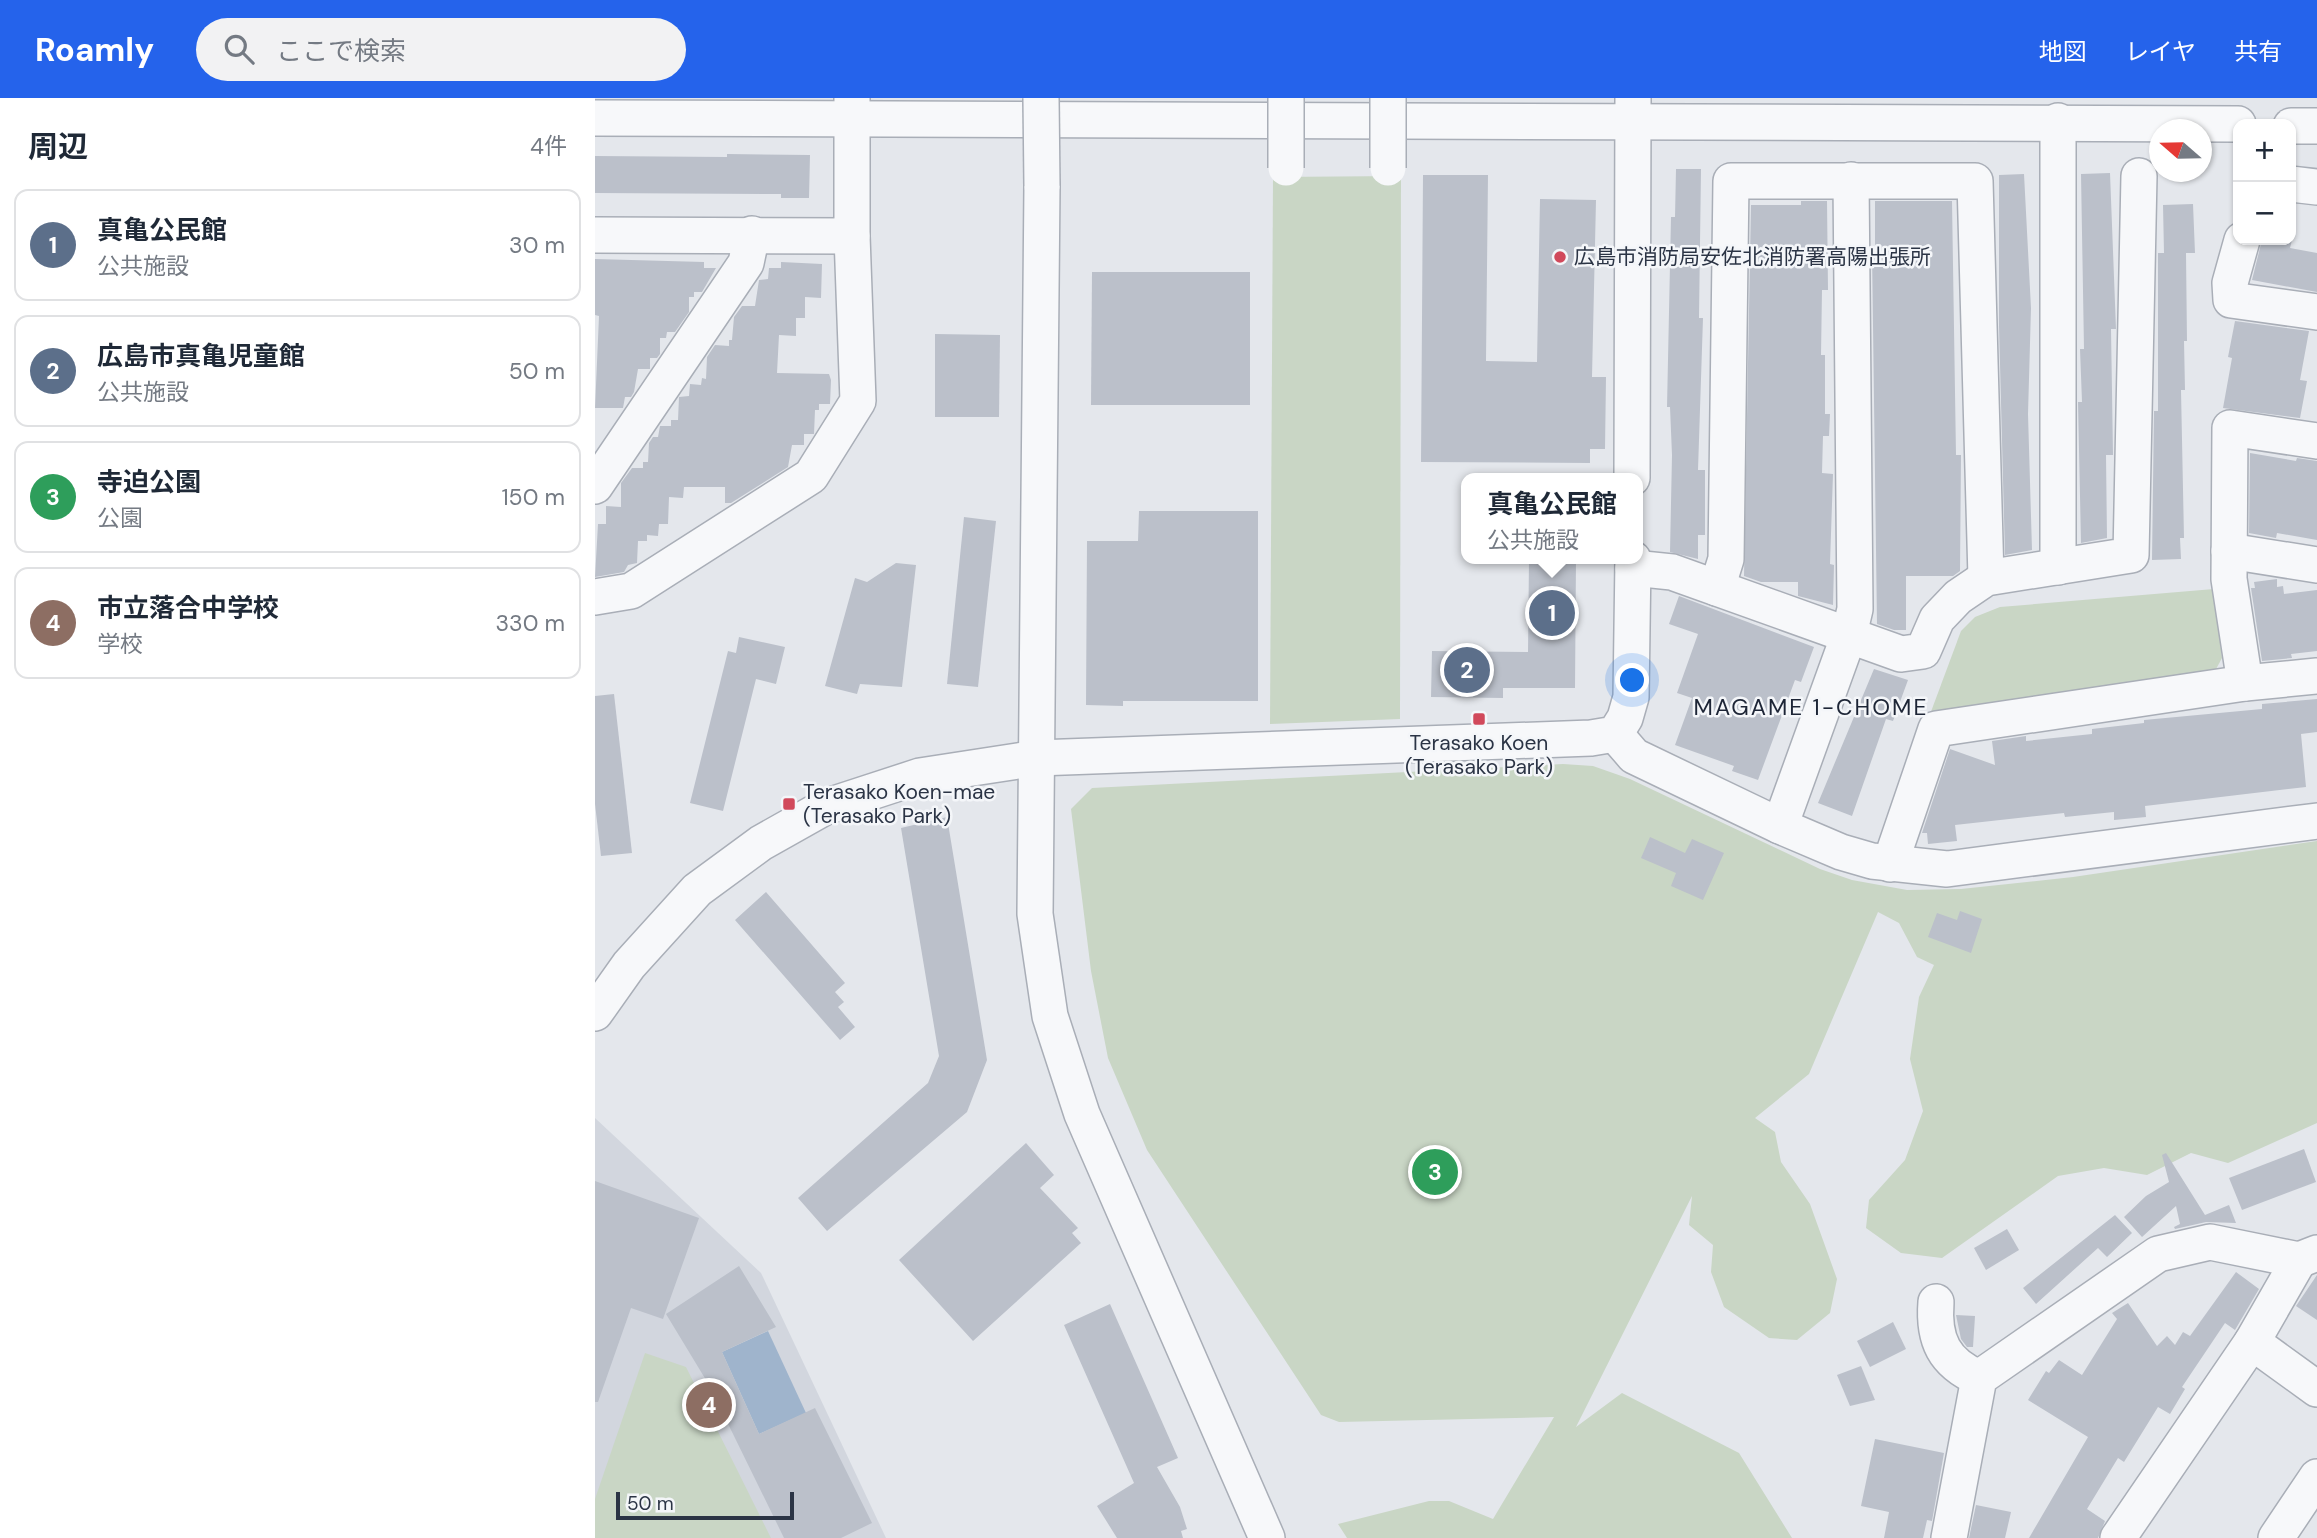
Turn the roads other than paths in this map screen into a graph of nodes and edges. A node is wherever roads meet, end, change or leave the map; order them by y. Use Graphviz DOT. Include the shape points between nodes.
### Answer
graph roads {
  1 [pos="1041,98"];
  2 [pos="1286,98"];
  3 [pos="1388,98"];
  4 [pos="852,108"];
  5 [pos="1633,109"];
  6 [pos="595,118"];
  7 [pos="2058,121"];
  8 [pos="2233,124"];
  9 [pos="2296,126"];
  10 [pos="2317,127"];
  11 [pos="1286,172"];
  12 [pos="1388,172"];
  13 [pos="2139,176"];
  14 [pos="1851,180"];
  15 [pos="2296,185"];
  16 [pos="2317,187"];
  17 [pos="752,234"];
  18 [pos="595,235"];
  19 [pos="852,236"];
  20 [pos="2241,245"];
  21 [pos="2317,312"];
  22 [pos="2317,441"];
  23 [pos="1632,473"];
  24 [pos="595,486"];
  25 [pos="2229,551"];
  26 [pos="1633,564"];
  27 [pos="1637,564"];
  28 [pos="2317,565"];
  29 [pos="2058,567"];
  30 [pos="1986,578"];
  31 [pos="1717,588"];
  32 [pos="595,597"];
  33 [pos="1849,635"];
  34 [pos="2317,676"];
  35 [pos="2245,683"];
  36 [pos="1615,734"];
  37 [pos="1037,758"];
  38 [pos="2317,821"];
  39 [pos="1780,826"];
  40 [pos="1890,864"];
  41 [pos="595,1013"];
  42 [pos="2308,1256"];
  43 [pos="1935,1303"];
  44 [pos="2252,1342"];
  45 [pos="1979,1378"];
  46 [pos="2317,1389"];
  47 [pos="2317,1477"];
  48 [pos="1267,1538"];
  49 [pos="1949,1538"];
  50 [pos="2118,1538"];
  51 [pos="2276,1538"];
  1 -- 37 [label="street, bridge"];
  2 -- 11 [label="street, bridge"];
  3 -- 12 [label="street, bridge"];
  4 -- 5 [label="street"];
  4 -- 6 [label="street"];
  4 -- 19 [label="street"];
  5 -- 7 [label="street"];
  5 -- 23 [label="street"];
  7 -- 8 [label="street"];
  7 -- 29 [label="street"];
  9 -- 10 [label="street"];
  13 -- 29 [label="street" via="2131,555"];
  14 -- 30 [label="street" via="1975,180"];
  14 -- 31 [label="street" via="1731,181 1725,559"];
  14 -- 33 [label="street" via="1855,609"];
  15 -- 16 [label="street"];
  17 -- 18 [label="street"];
  17 -- 19 [label="street"];
  17 -- 24 [label="street" via="745,263"];
  19 -- 32 [label="street" via="858,401 811,476 631,591"];
  20 -- 21 [label="street" via="2230,283 2231,299"];
  22 -- 25 [label="street" via="2230,428"];
  25 -- 28 [label="street"];
  25 -- 35 [label="street"];
  26 -- 36 [label="street" via="1631,697"];
  27 -- 31 [label="street"];
  29 -- 30 [label="street"];
  30 -- 33 [label="street" via="1937,619 1923,651 1901,654"];
  31 -- 33 [label="street"];
  33 -- 39 [label="street"];
  34 -- 35 [label="street"];
  35 -- 40 [label="street" via="1936,729"];
  36 -- 37 [label="street" via="1352,749"];
  36 -- 39 [label="street" via="1634,756"];
  37 -- 41 [label="street" via="920,776 825,807 761,843 697,890 629,964"];
  37 -- 48 [label="street" via="1035,914 1050,1016 1082,1114"];
  38 -- 40 [label="street" via="1947,869"];
  39 -- 40 [label="street" via="1841,852"];
  42 -- 44 [label="street"];
  42 -- 45 [label="street" via="2210,1242 2158,1254"];
  43 -- 45 [label="street" via="1937,1340 1948,1360"];
  44 -- 46 [label="street"];
  44 -- 50 [label="street"];
  45 -- 49 [label="street"];
  47 -- 51 [label="street"];
}
